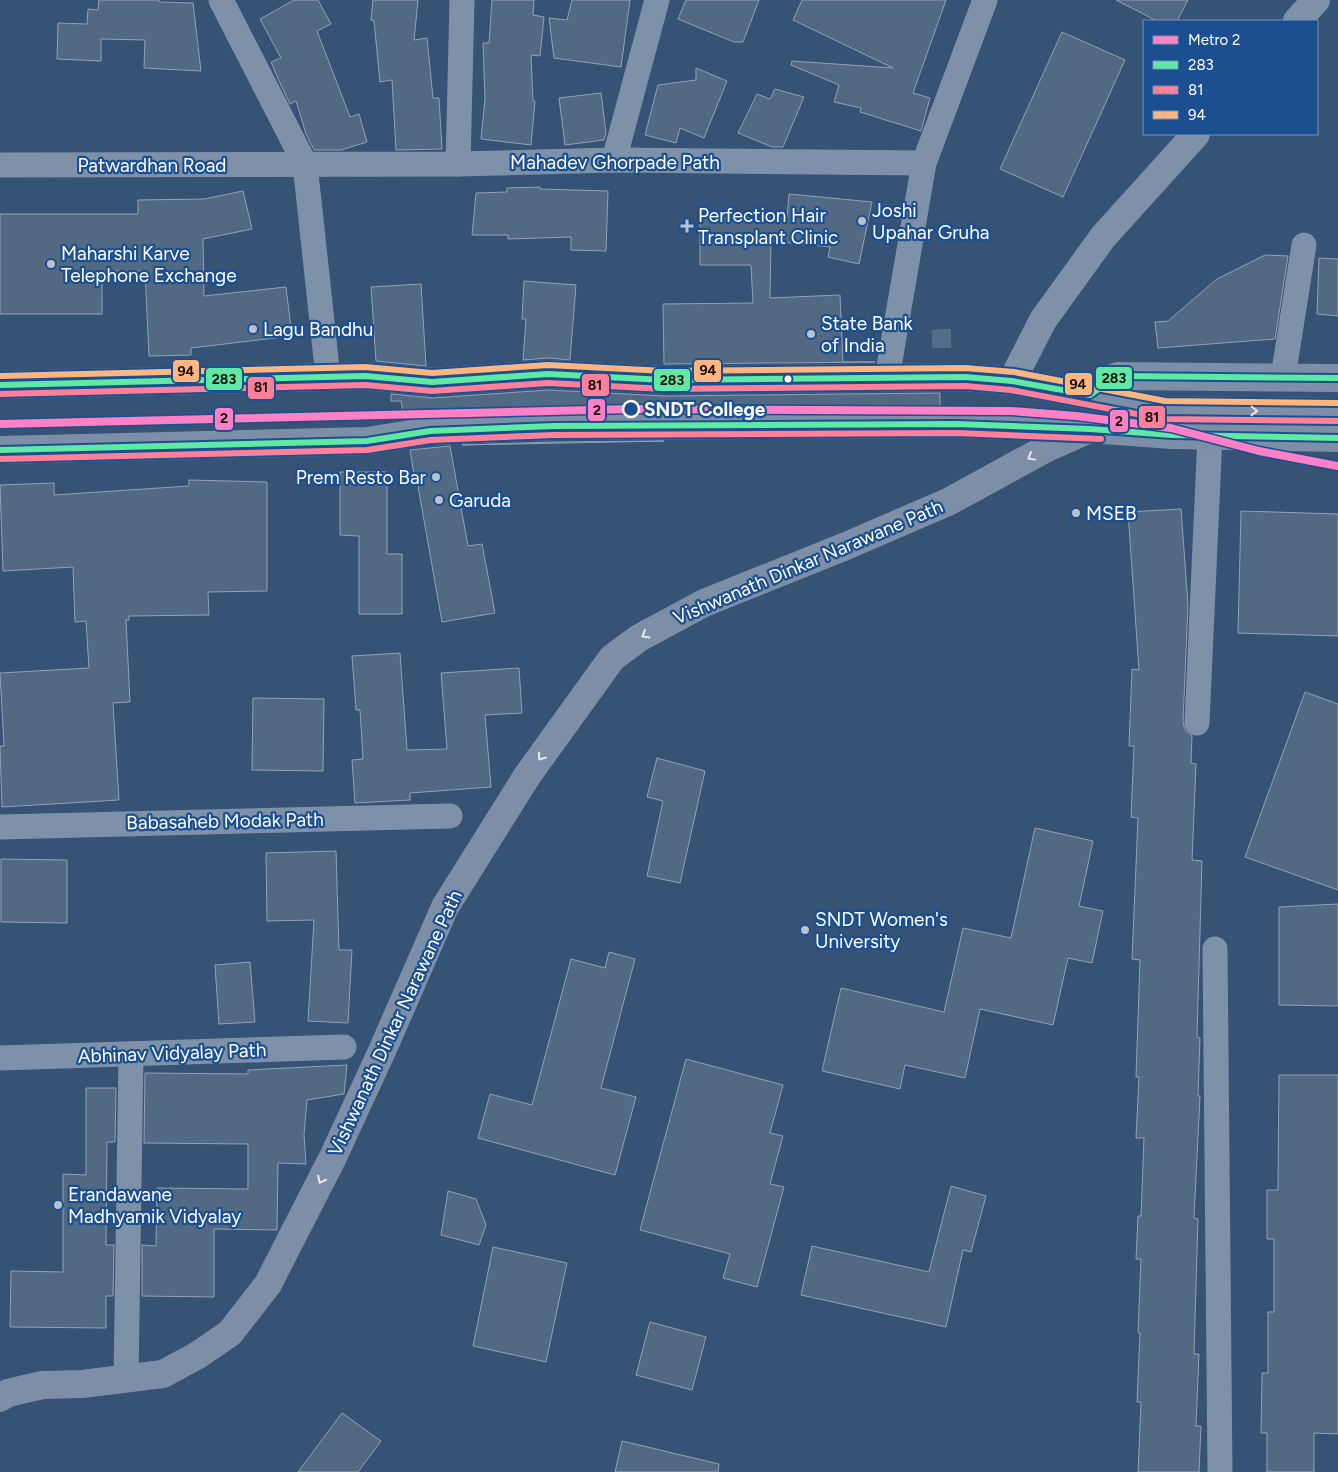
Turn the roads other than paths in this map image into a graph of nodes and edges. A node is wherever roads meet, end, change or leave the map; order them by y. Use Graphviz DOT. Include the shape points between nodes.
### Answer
graph roads {
  1 [pos="221,0"];
  2 [pos="462,0"];
  3 [pos="657,0"];
  4 [pos="985,0"];
  5 [pos="1316,0"];
  6 [pos="1298,20"];
  7 [pos="1195,135"];
  8 [pos="614,160"];
  9 [pos="924,163"];
  10 [pos="305,164"];
  11 [pos="458,164"];
  12 [pos="0,165"];
  13 [pos="1304,244"];
  14 [pos="328,377"];
  15 [pos="1283,377"];
  16 [pos="888,378"];
  17 [pos="1338,378"];
  18 [pos="1012,381"];
  19 [pos="432,382"];
  20 [pos="0,384"];
  21 [pos="1090,394"];
  22 [pos="0,401"];
  23 [pos="1338,412"];
  24 [pos="1207,423"];
  25 [pos="1090,429"];
  26 [pos="0,431"];
  27 [pos="430,431"];
  28 [pos="1338,438"];
  29 [pos="0,450"];
  30 [pos="1196,723"];
  31 [pos="450,816"];
  32 [pos="0,827"];
  33 [pos="1215,949"];
  34 [pos="344,1047"];
  35 [pos="131,1054"];
  36 [pos="0,1058"];
  37 [pos="126,1379"];
  38 [pos="0,1398"];
  39 [pos="1220,1472"];
  1 -- 10 [label="street"];
  2 -- 11 [label="street"];
  3 -- 8 [label="street"];
  4 -- 9 [label="street"];
  5 -- 6 [label="street"];
  7 -- 18 [label="street" via="1104,237 1043,320"];
  8 -- 9 [label="street, Mahadev Ghorpade Path"];
  8 -- 11 [label="street, Mahadev Ghorpade Path"];
  9 -- 16 [label="street"];
  10 -- 11 [label="street, Mahadev Ghorpade Path"];
  10 -- 12 [label="street, Patwardhan Road"];
  10 -- 14 [label="street"];
  13 -- 15 [label="street"];
  14 -- 19 [label="main road" via="365,376"];
  14 -- 20 [label="main road"];
  15 -- 17 [label="main road"];
  15 -- 21 [label="main road" via="1117,376"];
  16 -- 18 [label="main road" via="965,377"];
  16 -- 19 [label="main road" via="665,380 548,374"];
  18 -- 21 [label="main road"];
  19 -- 22 [label="main road" via="366,392"];
  21 -- 24 [label="main road"];
  24 -- 23 [label="main road, one-way"];
  24 -- 25 [label="main road"];
  24 -- 28 [label="main road"];
  24 -- 30 [label="street"];
  25 -- 27 [label="main road" via="956,424 554,426"];
  25 -- 37 [label="main road, Vishwanath Dinkar Narawane Path, one-way" via="1046,448 948,502 704,603 639,638 612,658 528,776 445,907 333,1157 268,1284 230,1333 198,1355 164,1374"];
  26 -- 27 [label="main road" via="366,422"];
  27 -- 29 [label="main road" via="367,441"];
  31 -- 32 [label="street, Babasaheb Modak Path"];
  33 -- 39 [label="street"];
  34 -- 35 [label="street, Abhinav Vidyalay Path"];
  35 -- 36 [label="street, Abhinav Vidyalay Path"];
  35 -- 37 [label="street"];
  37 -- 38 [label="main road, Vishwanath Dinkar Narawane Path" via="42,1384"];
}
